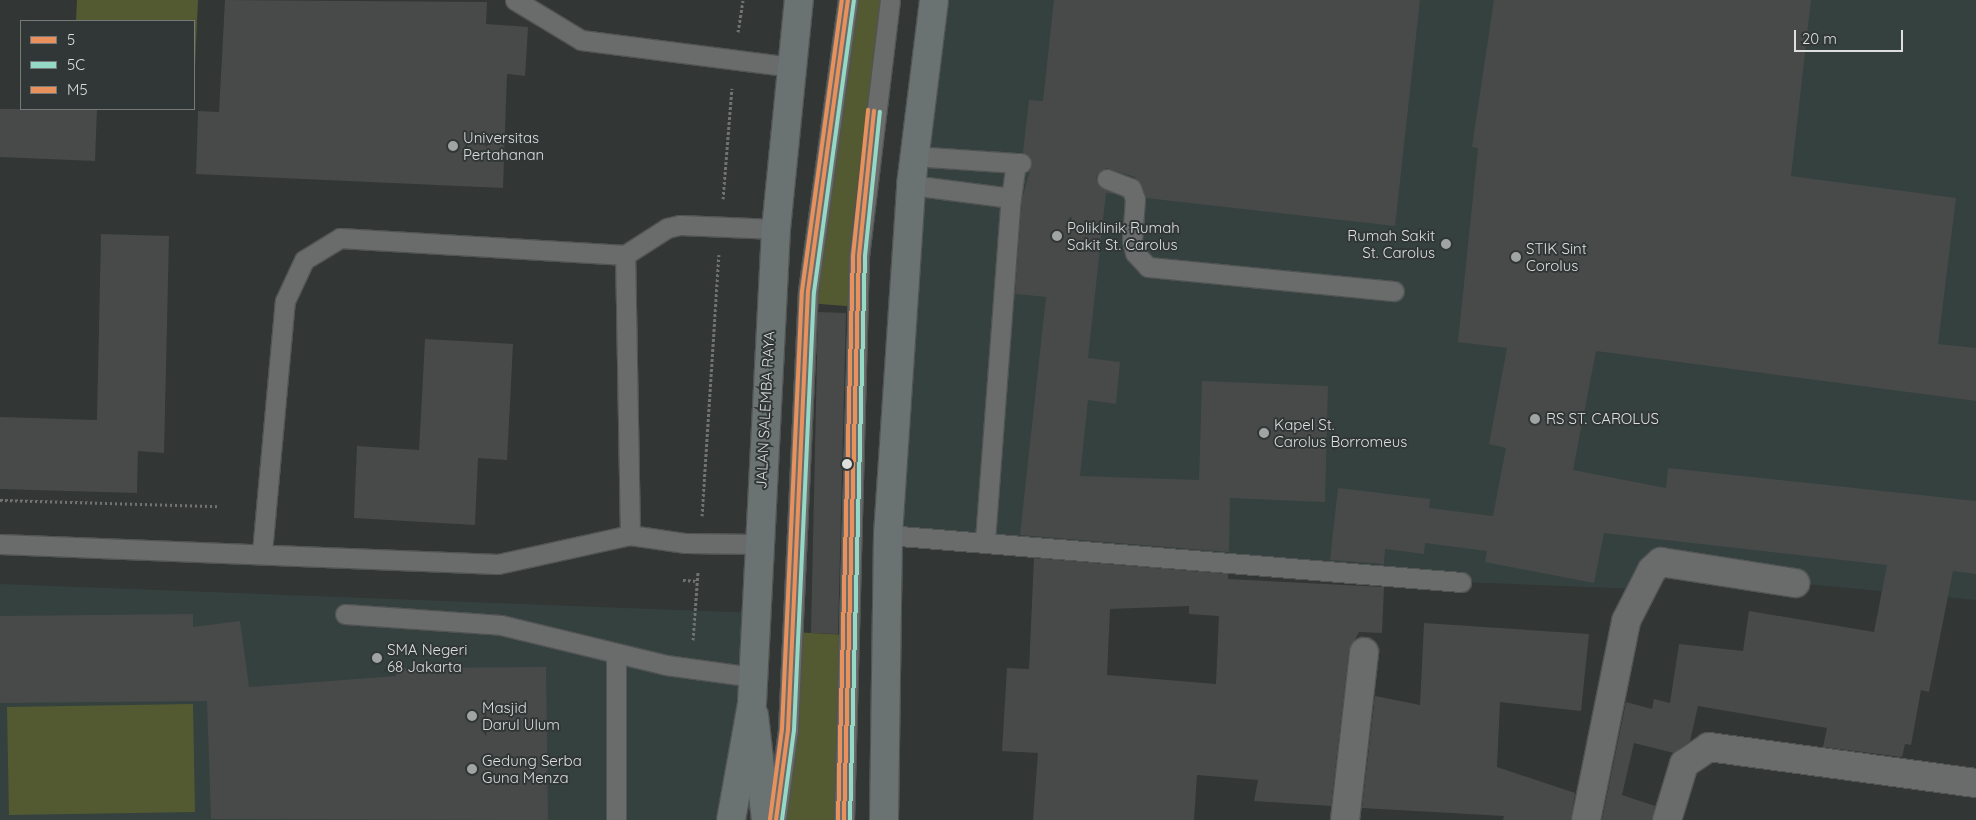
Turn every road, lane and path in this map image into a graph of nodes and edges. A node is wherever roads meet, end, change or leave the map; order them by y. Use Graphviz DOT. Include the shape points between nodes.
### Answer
graph roads {
  1 [pos="515,0"];
  2 [pos="743,0"];
  3 [pos="799,0"];
  4 [pos="848,0"];
  5 [pos="890,0"];
  6 [pos="934,0"];
  7 [pos="734,58"];
  8 [pos="791,67"];
  9 [pos="914,156"];
  10 [pos="1107,179"];
  11 [pos="911,185"];
  12 [pos="1011,198"];
  13 [pos="721,227"];
  14 [pos="776,229"];
  15 [pos="625,255"];
  16 [pos="1394,291"];
  17 [pos="0,500"];
  18 [pos="220,506"];
  19 [pos="630,535"];
  20 [pos="888,535"];
  21 [pos="985,540"];
  22 [pos="701,543"];
  23 [pos="0,544"];
  24 [pos="757,544"];
  25 [pos="262,552"];
  26 [pos="682,580"];
  27 [pos="697,580"];
  28 [pos="1461,582"];
  29 [pos="1795,583"];
  30 [pos="345,614"];
  31 [pos="1364,652"];
  32 [pos="616,654"];
  33 [pos="691,668"];
  34 [pos="754,676"];
  35 [pos="752,703"];
  36 [pos="1976,783"];
  37 [pos="616,820"];
  38 [pos="731,820"];
  39 [pos="766,820"];
  40 [pos="776,820"];
  41 [pos="844,820"];
  42 [pos="884,820"];
  43 [pos="1345,820"];
  44 [pos="1586,820"];
  45 [pos="1667,820"];
  1 -- 7 [label="lane" via="581,40"];
  2 -- 7 [label="path"];
  3 -- 8 [label="main road, JALAN SALEMBA RAYA"];
  4 -- 40 [label="lane" via="808,290 788,730"];
  5 -- 41 [label="lane" via="859,256"];
  6 -- 9 [label="main road"];
  7 -- 8 [label="lane"];
  7 -- 13 [label="path"];
  8 -- 14 [label="main road, JALAN SALEMBA RAYA"];
  9 -- 11 [label="main road"];
  9 -- 12 [label="lane" via="1019,163"];
  10 -- 16 [label="lane" via="1130,188 1135,199 1132,240 1135,253 1148,267"];
  11 -- 12 [label="lane"];
  11 -- 20 [label="main road"];
  12 -- 21 [label="lane"];
  13 -- 14 [label="lane"];
  13 -- 15 [label="lane" via="667,228"];
  13 -- 22 [label="path"];
  14 -- 24 [label="main road, JALAN SALEMBA RAYA"];
  15 -- 19 [label="lane"];
  15 -- 25 [label="lane" via="340,238 304,260 285,301"];
  17 -- 18 [label="path"];
  19 -- 22 [label="lane"];
  19 -- 25 [label="lane" via="498,564"];
  20 -- 21 [label="lane"];
  20 -- 42 [label="main road"];
  21 -- 28 [label="lane"];
  22 -- 24 [label="lane"];
  22 -- 27 [label="path"];
  23 -- 25 [label="lane"];
  24 -- 34 [label="main road, JALAN SALEMBA RAYA"];
  26 -- 27 [label="path"];
  27 -- 33 [label="path"];
  29 -- 44 [label="street" via="1661,562 1652,570 1626,621"];
  30 -- 32 [label="lane" via="501,625"];
  31 -- 43 [label="street"];
  32 -- 33 [label="lane"];
  32 -- 37 [label="lane"];
  33 -- 34 [label="lane"];
  34 -- 35 [label="main road, JALAN SALEMBA RAYA"];
  35 -- 38 [label="main road, JALAN SALEMBA RAYA"];
  35 -- 39 [label="main road"];
  36 -- 45 [label="street" via="1709,746 1684,764"];
}
